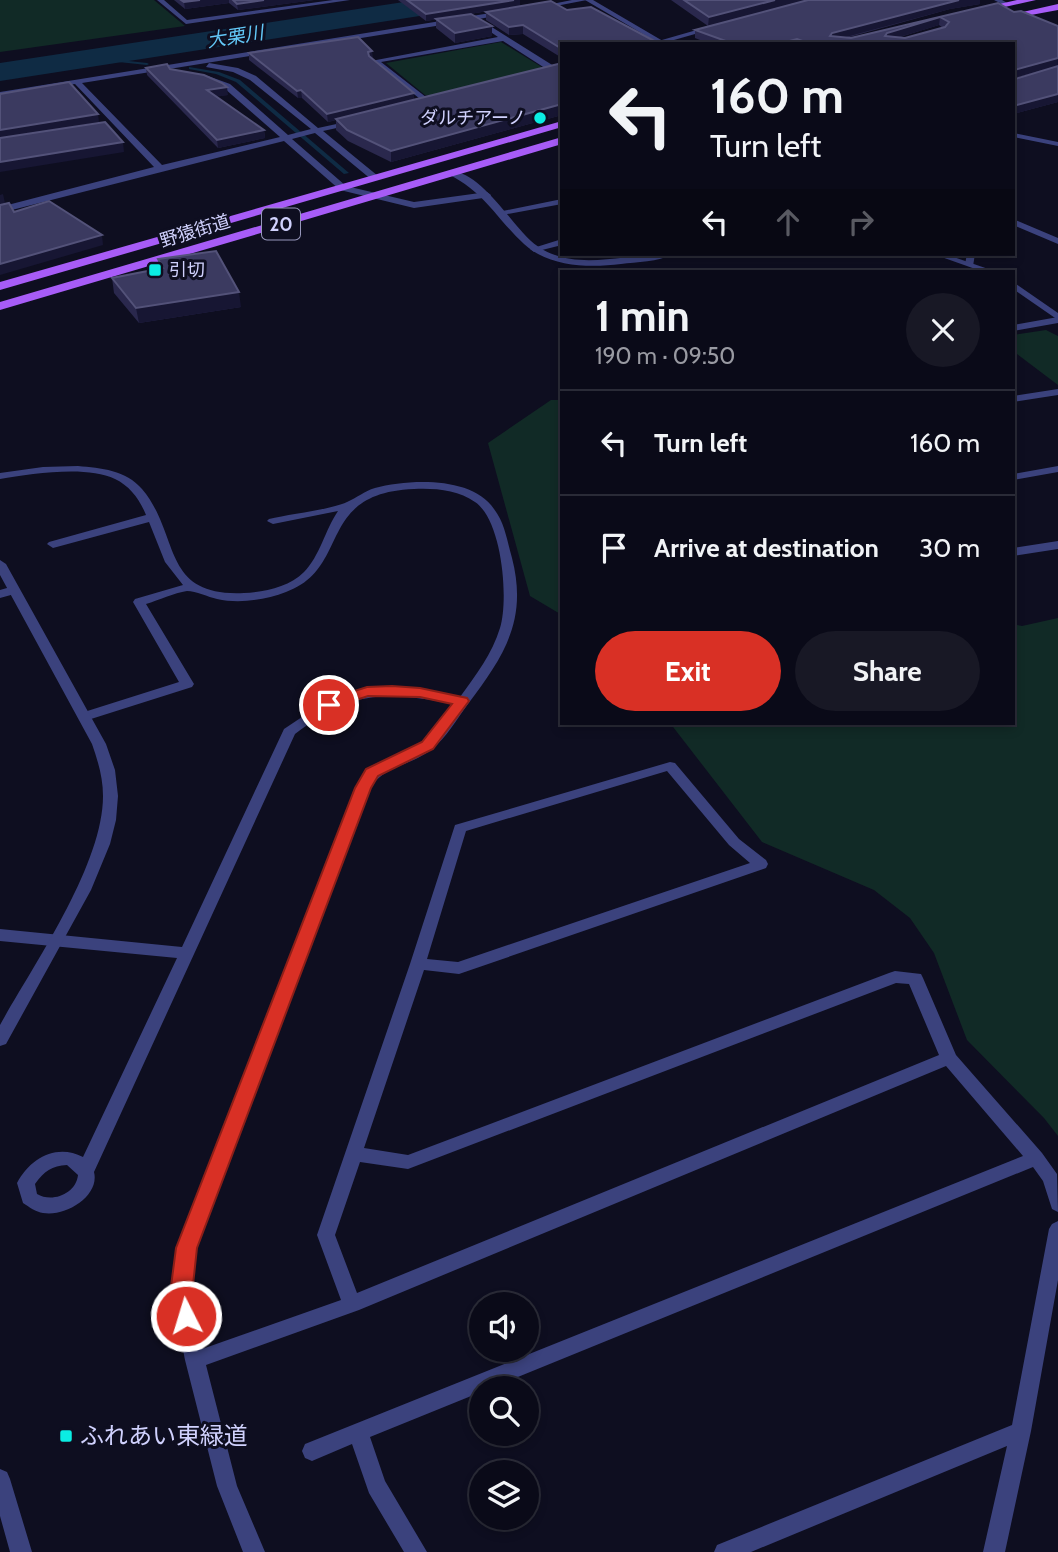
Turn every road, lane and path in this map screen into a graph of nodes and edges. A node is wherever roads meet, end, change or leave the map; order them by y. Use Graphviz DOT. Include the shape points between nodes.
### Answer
graph roads {
  1 [pos="160,0"];
  2 [pos="347,0"];
  3 [pos="586,0"];
  4 [pos="1032,0"];
  5 [pos="1002,2"];
  6 [pos="1058,7"];
  7 [pos="535,8"];
  8 [pos="510,12"];
  9 [pos="962,13"];
  10 [pos="1022,13"];
  11 [pos="1009,16"];
  12 [pos="472,17"];
  13 [pos="1040,21"];
  14 [pos="719,25"];
  15 [pos="506,38"];
  16 [pos="662,42"];
  17 [pos="197,63"];
  18 [pos="558,69"];
  19 [pos="155,70"];
  20 [pos="542,73"];
  21 [pos="77,82"];
  22 [pos="0,93"];
  23 [pos="440,100"];
  24 [pos="428,103"];
  25 [pos="416,106"];
  26 [pos="367,118"];
  27 [pos="117,124"];
  28 [pos="560,125"];
  29 [pos="104,127"];
  30 [pos="318,131"];
  31 [pos="1015,135"];
  32 [pos="284,138"];
  33 [pos="560,141"];
  34 [pos="1058,144"];
  35 [pos="159,168"];
  36 [pos="453,173"];
  37 [pos="374,178"];
  38 [pos="343,188"];
  39 [pos="487,195"];
  40 [pos="372,197"];
  41 [pos="560,201"];
  42 [pos="0,210"];
  43 [pos="502,212"];
  44 [pos="1015,223"];
  45 [pos="1058,241"];
  46 [pos="560,242"];
  47 [pos="534,249"];
  48 [pos="657,256"];
  49 [pos="951,256"];
  50 [pos="971,259"];
  51 [pos="988,270"];
  52 [pos="0,286"];
  53 [pos="1018,292"];
  54 [pos="0,306"];
  55 [pos="1058,319"];
  56 [pos="1015,328"];
  57 [pos="1058,391"];
  58 [pos="1015,399"];
  59 [pos="1058,469"];
  60 [pos="0,476"];
  61 [pos="1015,477"];
  62 [pos="348,506"];
  63 [pos="153,517"];
  64 [pos="273,521"];
  65 [pos="53,544"];
  66 [pos="1058,545"];
  67 [pos="1015,552"];
  68 [pos="0,564"];
  69 [pos="189,587"];
  70 [pos="7,592"];
  71 [pos="462,701"];
  72 [pos="86,716"];
  73 [pos="0,935"];
  74 [pos="55,941"];
  75 [pos="188,953"];
  76 [pos="418,964"];
  77 [pos="0,1040"];
  78 [pos="949,1058"];
  79 [pos="354,1154"];
  80 [pos="1036,1157"];
  81 [pos="85,1172"];
  82 [pos="1058,1204"];
  83 [pos="1058,1229"];
  84 [pos="1054,1290"];
  85 [pos="352,1304"];
  86 [pos="195,1360"];
  87 [pos="1021,1431"];
  88 [pos="358,1432"];
  89 [pos="312,1451"];
  90 [pos="0,1479"];
  91 [pos="21,1552"];
  92 [pos="254,1552"];
  93 [pos="416,1552"];
  94 [pos="725,1552"];
  95 [pos="995,1552"];
  1 -- 2 [label="street" via="186,22"];
  3 -- 7 [label="street"];
  3 -- 16 [label="street"];
  4 -- 5 [label="main road"];
  5 -- 9 [label="main road"];
  6 -- 10 [label="main road"];
  8 -- 12 [label="street"];
  10 -- 11 [label="main road"];
  10 -- 13 [label="street"];
  12 -- 15 [label="street"];
  12 -- 17 [label="street"];
  14 -- 16 [label="street"];
  15 -- 18 [label="street"];
  15 -- 24 [label="street" via="375,61"];
  17 -- 19 [label="street"];
  17 -- 30 [label="street" via="253,78"];
  18 -- 20 [label="street"];
  19 -- 21 [label="street"];
  19 -- 32 [label="street" via="191,74 227,86"];
  21 -- 22 [label="street"];
  21 -- 27 [label="street"];
  23 -- 24 [label="street"];
  24 -- 25 [label="street"];
  26 -- 30 [label="street"];
  27 -- 29 [label="street"];
  27 -- 35 [label="street"];
  28 -- 37 [label="main road, 野猿街道 / 20"];
  30 -- 32 [label="street"];
  30 -- 37 [label="street"];
  31 -- 34 [label="street"];
  32 -- 35 [label="street"];
  32 -- 38 [label="street"];
  33 -- 36 [label="main road, 野猿街道 / 20"];
  35 -- 42 [label="street"];
  36 -- 39 [label="street"];
  36 -- 40 [label="main road, 野猿街道 / 20"];
  37 -- 38 [label="main road, 野猿街道 / 20"];
  38 -- 40 [label="street"];
  38 -- 52 [label="main road, 野猿街道 / 20"];
  39 -- 40 [label="street" via="414,205"];
  39 -- 43 [label="street"];
  40 -- 54 [label="main road, 野猿街道 / 20"];
  41 -- 43 [label="street"];
  43 -- 47 [label="street"];
  44 -- 45 [label="street"];
  46 -- 47 [label="street"];
  47 -- 48 [label="street" via="565,260 594,262"];
  49 -- 50 [label="street"];
  50 -- 51 [label="street"];
  53 -- 55 [label="street"];
  55 -- 56 [label="street"];
  57 -- 58 [label="street"];
  59 -- 61 [label="street"];
  60 -- 63 [label="street" via="75,468 120,476 142,496"];
  62 -- 64 [label="street"];
  62 -- 69 [label="street" via="312,570 291,586 236,598"];
  62 -- 71 [label="street" via="380,490 437,486 479,499 494,515 513,584 510,621 495,656"];
  63 -- 65 [label="street"];
  63 -- 69 [label="street" via="175,574"];
  66 -- 67 [label="street"];
  68 -- 70 [label="street"];
  69 -- 72 [label="street" via="139,602 187,684"];
  70 -- 72 [label="street"];
  71 -- 75 [label="street" via="420,693 367,692 313,712 289,732"];
  71 -- 86 [label="street" via="428,745 372,773 363,788 187,1248 181,1294"];
  72 -- 74 [label="street" via="109,766 108,829 95,869"];
  73 -- 74 [label="street"];
  74 -- 75 [label="street"];
  74 -- 77 [label="street"];
  75 -- 81 [label="street"];
  76 -- 76 [label="street" via="460,828 670,766 734,842 761,864 459,968"];
  76 -- 79 [label="street"];
  78 -- 79 [label="street" via="915,978 895,977 408,1162"];
  78 -- 80 [label="street"];
  78 -- 85 [label="street"];
  79 -- 85 [label="street" via="326,1235"];
  80 -- 82 [label="street" via="1051,1179"];
  80 -- 88 [label="street"];
  83 -- 84 [label="street"];
  84 -- 87 [label="street"];
  85 -- 86 [label="street"];
  86 -- 92 [label="street" via="227,1486"];
  87 -- 94 [label="street"];
  87 -- 95 [label="street"];
  88 -- 89 [label="street"];
  88 -- 93 [label="street" via="376,1486"];
  90 -- 91 [label="street"];
}
